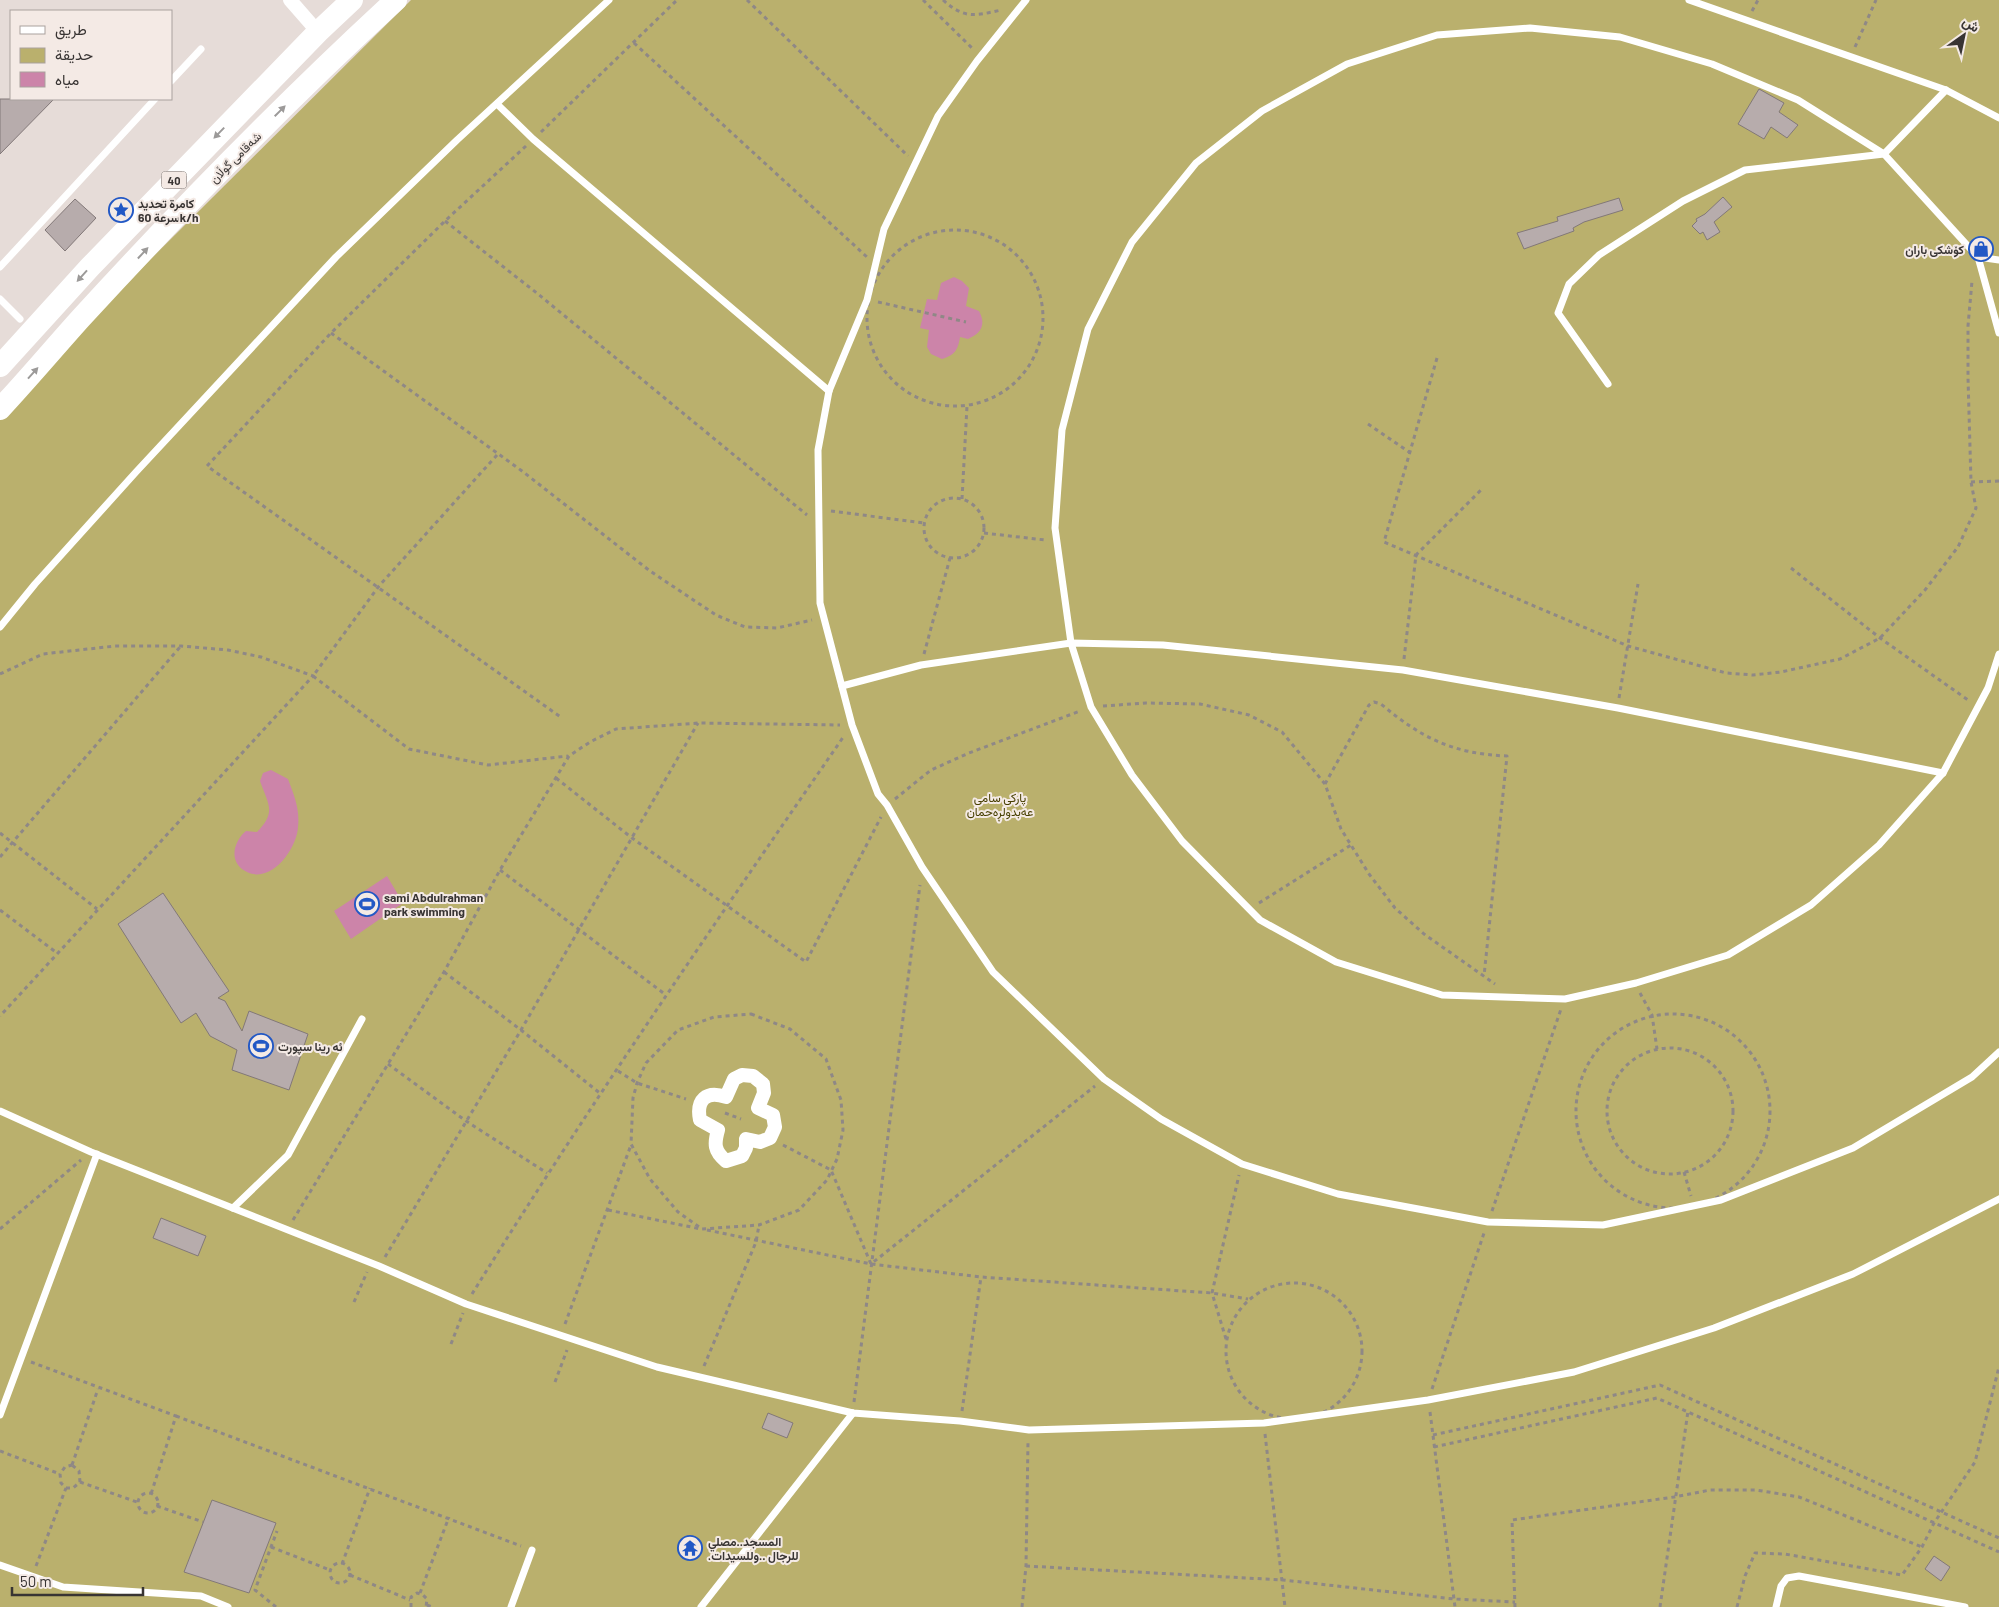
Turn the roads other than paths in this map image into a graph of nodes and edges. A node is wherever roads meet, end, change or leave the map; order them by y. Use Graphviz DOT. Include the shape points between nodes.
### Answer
graph roads {
  1 [pos="290,0"];
  2 [pos="352,0"];
  3 [pos="396,0"];
  4 [pos="609,0"];
  5 [pos="1026,0"];
  6 [pos="1689,0"];
  7 [pos="318,32"];
  8 [pos="201,49"];
  9 [pos="172,80"];
  10 [pos="1946,90"];
  11 [pos="154,100"];
  12 [pos="497,104"];
  13 [pos="1999,118"];
  14 [pos="1884,154"];
  15 [pos="1978,257"];
  16 [pos="1999,260"];
  17 [pos="0,267"];
  18 [pos="0,299"];
  19 [pos="20,319"];
  20 [pos="1999,333"];
  21 [pos="0,366"];
  22 [pos="1608,384"];
  23 [pos="829,391"];
  24 [pos="0,409"];
  25 [pos="0,627"];
  26 [pos="1071,643"];
  27 [pos="1999,654"];
  28 [pos="842,686"];
  29 [pos="1942,773"];
  30 [pos="362,1019"];
  31 [pos="1999,1052"];
  32 [pos="699,1104"];
  33 [pos="0,1111"];
  34 [pos="94,1153"];
  35 [pos="1999,1199"];
  36 [pos="233,1208"];
  37 [pos="853,1413"];
  38 [pos="0,1415"];
  39 [pos="530,1553"];
  40 [pos="0,1565"];
  41 [pos="228,1607"];
  42 [pos="511,1607"];
  43 [pos="701,1607"];
  44 [pos="1776,1607"];
  45 [pos="1965,1607"];
  1 -- 7 [label="street"];
  2 -- 7 [label="main road, 40"];
  24 -- 3 [label="main road, شەقامی گوڵان / 40, one-way" via="211,181"];
  4 -- 12 [label="lane"];
  5 -- 23 [label="lane" via="980,56 938,116 884,229 867,300"];
  6 -- 10 [label="lane"];
  7 -- 21 [label="main road, 40, one-way" via="90,267"];
  8 -- 9 [label="lane"];
  10 -- 13 [label="lane"];
  10 -- 14 [label="lane"];
  11 -- 17 [label="lane"];
  12 -- 23 [label="lane" via="533,139"];
  12 -- 25 [label="lane" via="336,257 136,472"];
  14 -- 15 [label="lane"];
  14 -- 22 [label="lane" via="1745,170 1683,201 1599,255 1569,284 1558,313"];
  14 -- 26 [label="lane" via="1798,100 1712,64 1620,37 1530,28 1438,35 1347,64 1262,111 1196,163 1132,242 1088,329 1062,430 1055,528"];
  15 -- 16 [label="lane"];
  15 -- 20 [label="lane"];
  18 -- 19 [label="lane"];
  23 -- 28 [label="lane" via="818,450 820,603"];
  26 -- 28 [label="lane" via="921,665"];
  26 -- 29 [label="lane" via="1163,645 1403,670 1618,708"];
  26 -- 29 [label="lane" via="1091,707 1132,775 1182,842 1260,920 1336,962 1442,995 1565,999 1636,983 1728,955 1811,905 1879,845"];
  27 -- 29 [label="lane" via="1988,688"];
  28 -- 31 [label="lane" via="852,725 878,794 922,867 993,972 1104,1079 1161,1119 1242,1164 1338,1194 1488,1222 1603,1225 1721,1200 1853,1148 1972,1077"];
  30 -- 36 [label="lane" via="288,1155"];
  32 -- 32 [label="street" via="700,1120 718,1130 714,1144 717,1153 726,1161 742,1156 746,1139 760,1142 770,1138 776,1127 773,1115 758,1108 764,1094 763,1084 753,1076 742,1074 734,1079 726,1097 716,1093"];
  33 -- 34 [label="lane"];
  34 -- 36 [label="lane"];
  34 -- 38 [label="lane"];
  35 -- 37 [label="lane" via="1853,1274 1714,1328 1574,1372 1428,1400 1264,1423 1028,1430"];
  36 -- 37 [label="lane" via="466,1304 657,1367"];
  37 -- 43 [label="lane"];
  39 -- 42 [label="lane"];
  40 -- 41 [label="lane" via="62,1587 201,1596"];
  44 -- 45 [label="lane" via="1786,1578 1799,1576"];
}
